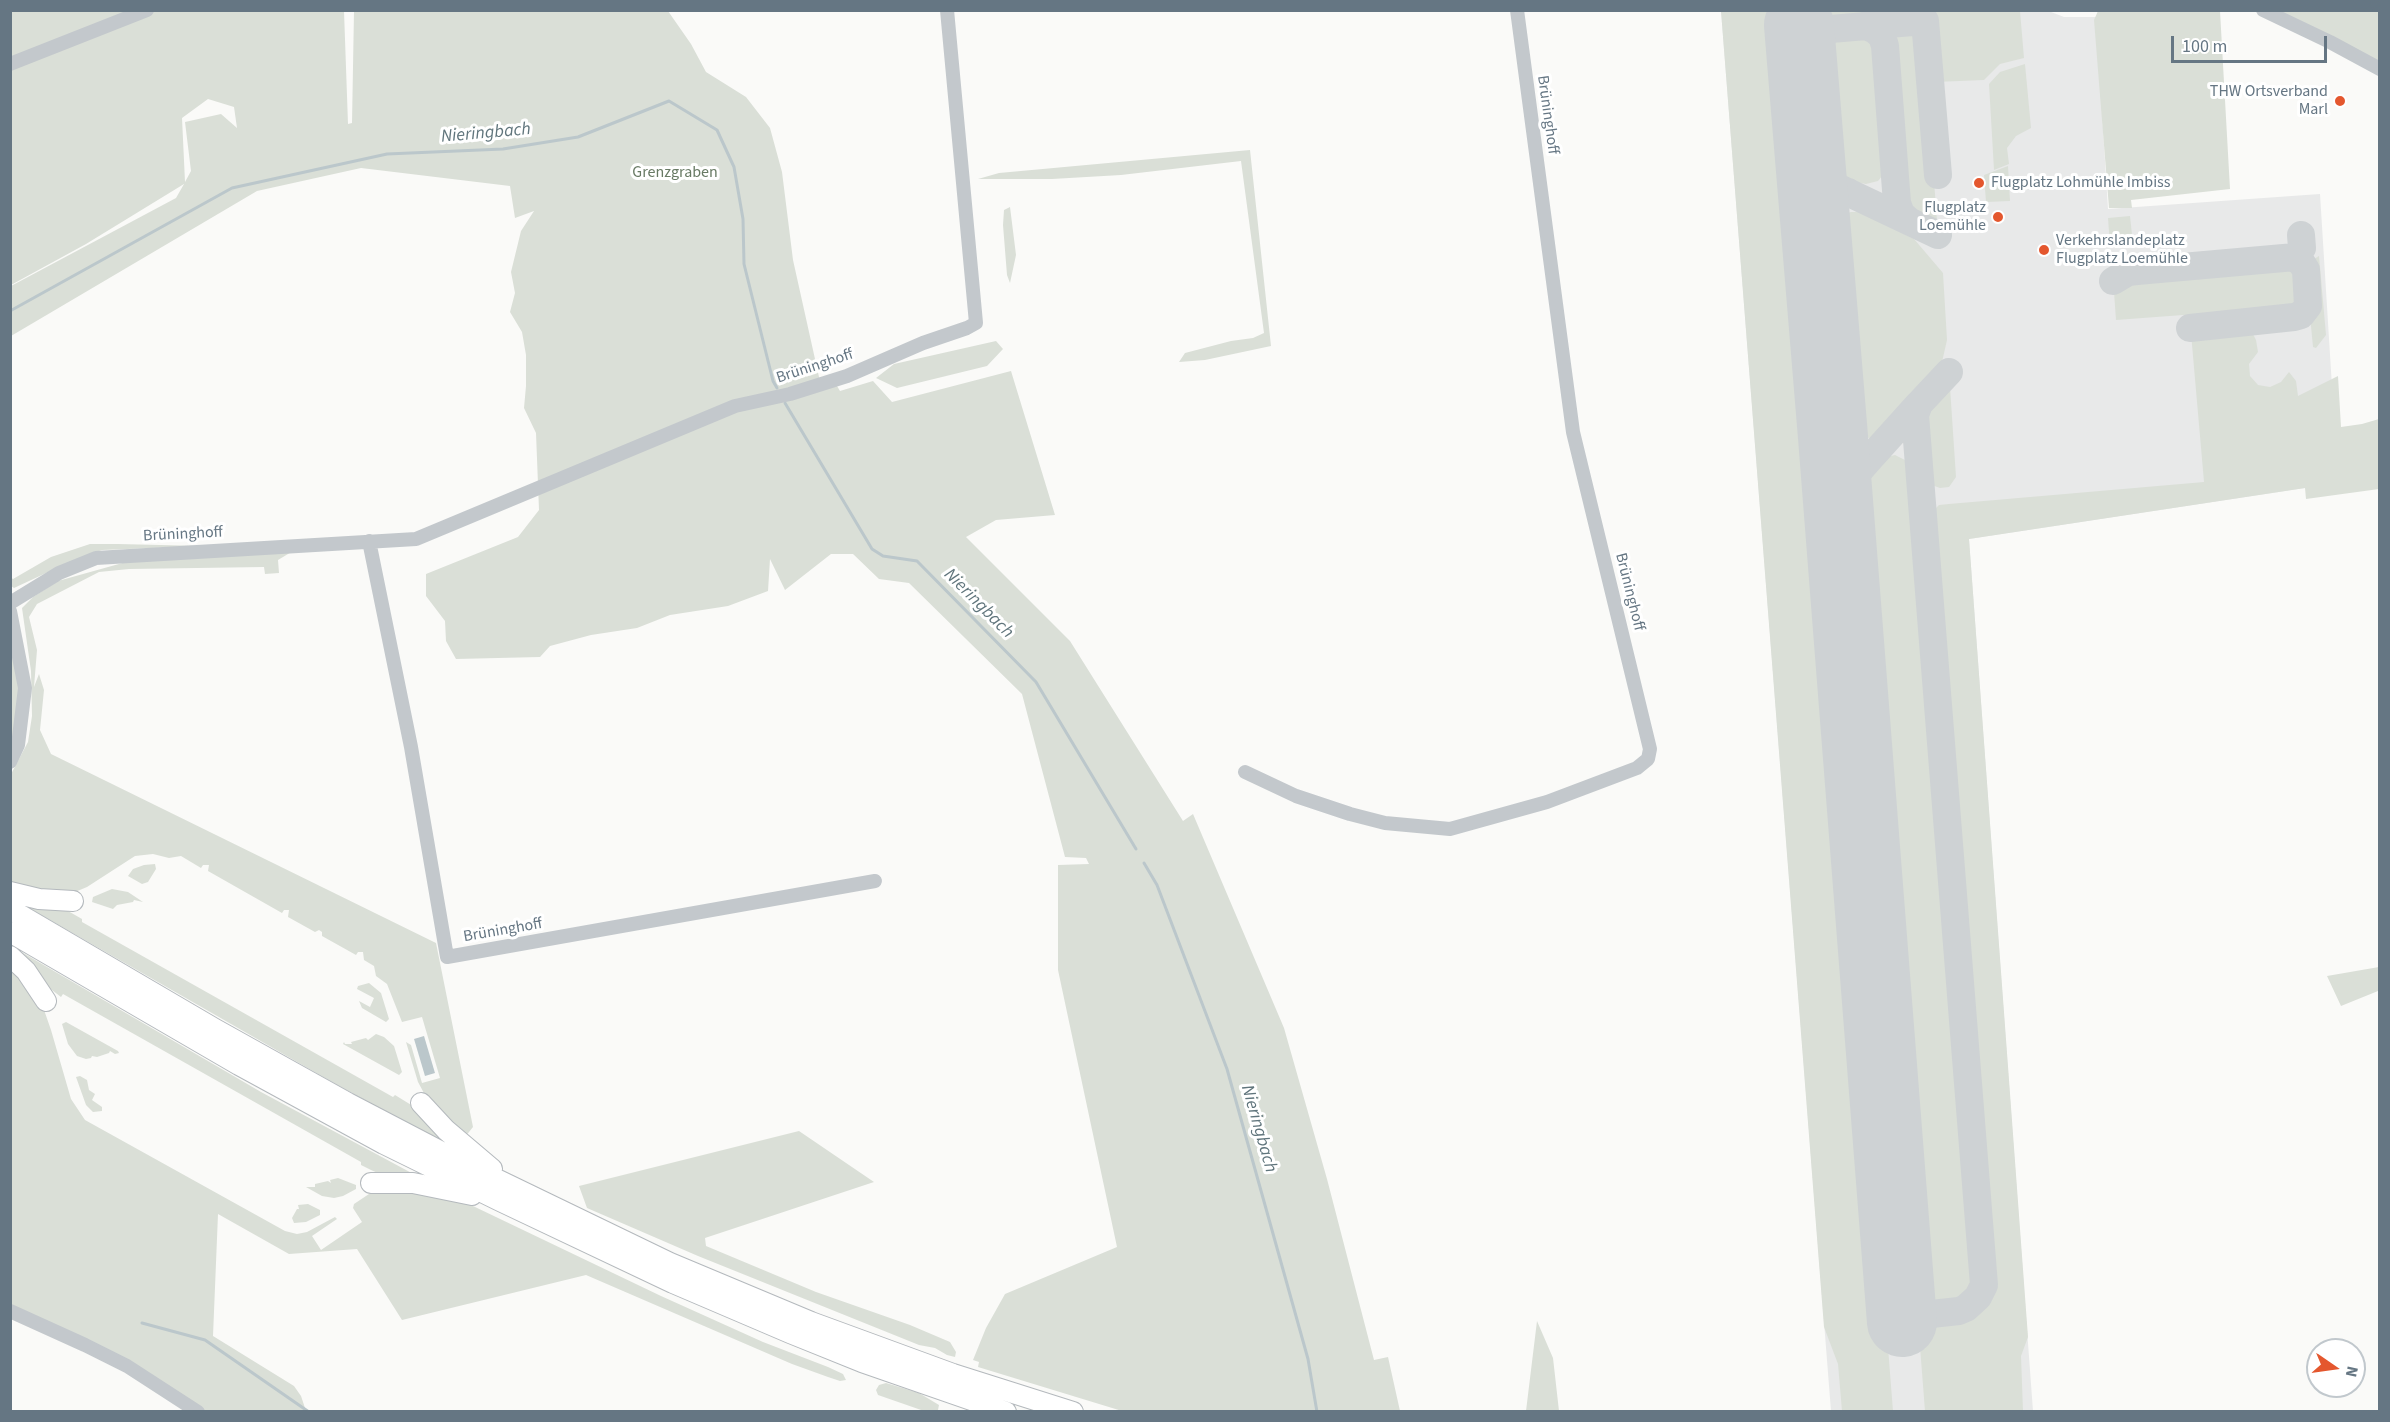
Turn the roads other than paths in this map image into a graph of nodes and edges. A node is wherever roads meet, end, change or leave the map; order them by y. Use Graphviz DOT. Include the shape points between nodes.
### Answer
graph roads {
  1 [pos="147,10"];
  2 [pos="947,10"];
  3 [pos="1517,10"];
  4 [pos="2263,10"];
  5 [pos="10,64"];
  6 [pos="2379,69"];
  7 [pos="369,541"];
  8 [pos="10,603"];
  9 [pos="10,611"];
  10 [pos="10,762"];
  11 [pos="1245,772"];
  12 [pos="875,881"];
  13 [pos="10,891"];
  14 [pos="73,901"];
  15 [pos="10,909"];
  16 [pos="10,932"];
  17 [pos="10,956"];
  18 [pos="46,1000"];
  19 [pos="420,1103"];
  20 [pos="370,1183"];
  21 [pos="520,1191"];
  22 [pos="500,1201"];
  23 [pos="10,1311"];
  24 [pos="198,1412"];
  25 [pos="1006,1412"];
  26 [pos="1072,1412"];
  1 -- 5 [label="street"];
  2 -- 7 [label="street, Brüninghoff" via="976,323 847,376 735,406 416,539"];
  3 -- 11 [label="street, Brüninghoff" via="1570,413 1650,748 1648,759 1638,768 1547,802 1450,829 1385,823 1350,814 1296,796"];
  4 -- 6 [label="street"];
  7 -- 8 [label="street, Brüninghoff" via="96,558 59,573"];
  7 -- 12 [label="street, Brüninghoff" via="411,747 447,957"];
  9 -- 10 [label="street" via="25,688 18,745"];
  13 -- 14 [label="highway" via="39,899"];
  15 -- 21 [label="highway" via="348,1103"];
  16 -- 22 [label="highway" via="291,1093"];
  17 -- 18 [label="highway"];
  19 -- 21 [label="highway" via="446,1130"];
  20 -- 22 [label="highway" via="413,1183"];
  21 -- 26 [label="highway" via="670,1263 811,1322"];
  22 -- 25 [label="highway" via="672,1283 790,1333"];
  23 -- 24 [label="street" via="127,1366"];
}
